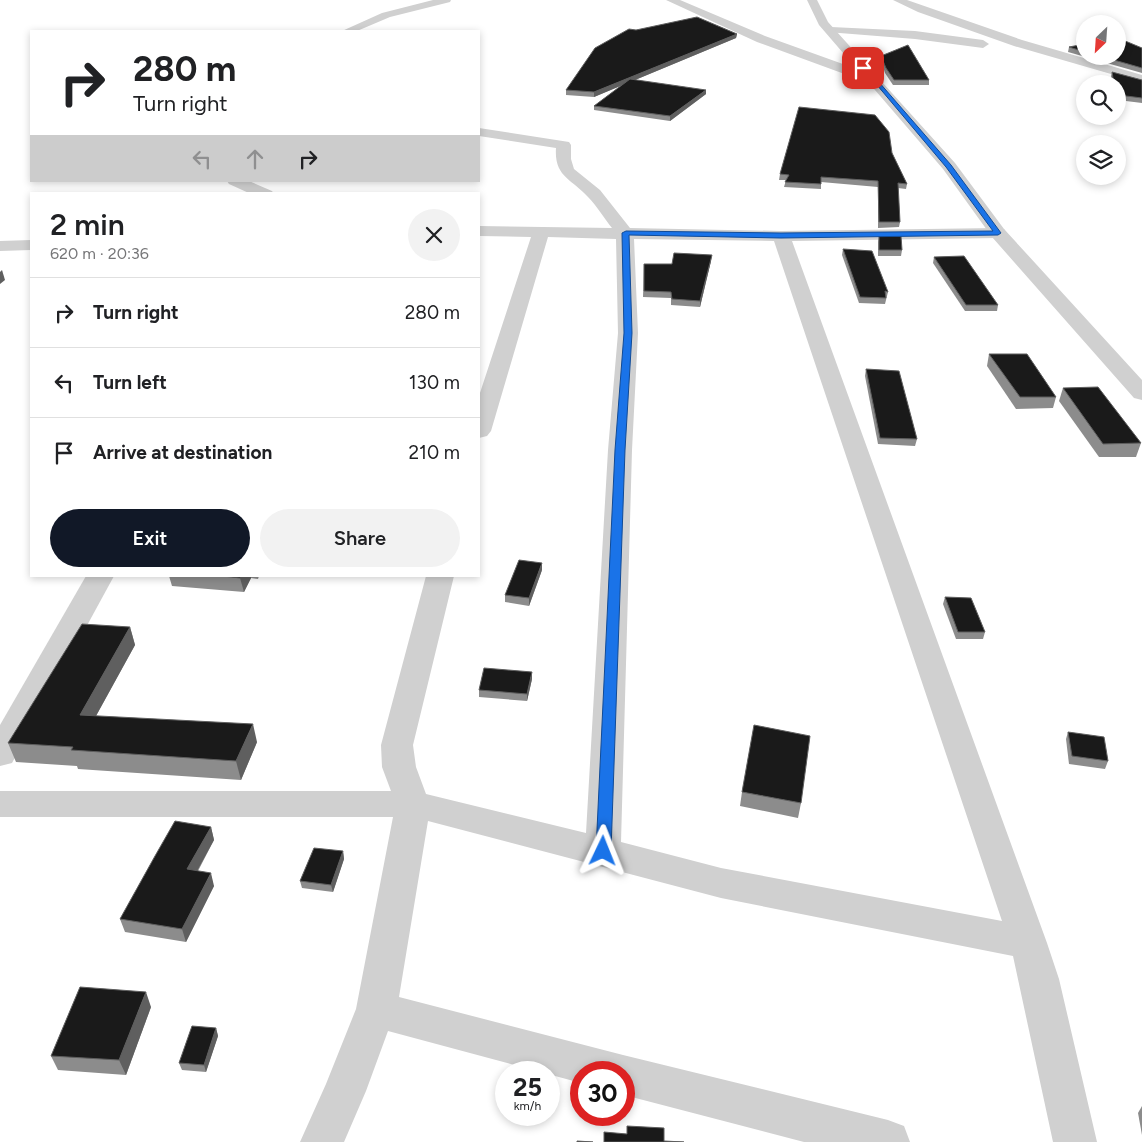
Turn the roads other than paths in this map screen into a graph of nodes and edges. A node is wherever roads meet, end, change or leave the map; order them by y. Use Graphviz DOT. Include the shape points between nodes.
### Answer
graph roads {
  1 [pos="446,0"];
  2 [pos="671,0"];
  3 [pos="812,0"];
  4 [pos="898,0"];
  5 [pos="350,30"];
  6 [pos="831,30"];
  7 [pos="1071,59"];
  8 [pos="1142,79"];
  9 [pos="874,80"];
  10 [pos="480,132"];
  11 [pos="237,182"];
  12 [pos="261,192"];
  13 [pos="480,231"];
  14 [pos="541,232"];
  15 [pos="626,233"];
  16 [pos="998,233"];
  17 [pos="781,236"];
  18 [pos="30,245"];
  19 [pos="0,246"];
  20 [pos="1142,393"];
  21 [pos="480,428"];
  22 [pos="99,577"];
  23 [pos="440,577"];
  24 [pos="0,754"];
  25 [pos="0,804"];
  26 [pos="413,804"];
  27 [pos="603,851"];
  28 [pos="1028,943"];
  29 [pos="376,1010"];
  30 [pos="573,1061"];
  31 [pos="635,1078"];
  32 [pos="322,1142"];
  33 [pos="888,1142"];
  34 [pos="1075,1142"];
  1 -- 5 [label="street" via="386,15"];
  2 -- 9 [label="street" via="761,39"];
  3 -- 6 [label="street" via="823,23"];
  4 -- 7 [label="street"];
  6 -- 7 [label="street" via="946,39"];
  6 -- 9 [label="street"];
  7 -- 8 [label="street"];
  9 -- 16 [label="street" via="948,166"];
  10 -- 15 [label="street" via="564,145 563,159 567,170 594,193"];
  11 -- 12 [label="street"];
  13 -- 14 [label="street"];
  14 -- 15 [label="street"];
  14 -- 21 [label="street"];
  15 -- 17 [label="street"];
  15 -- 27 [label="street" via="628,333"];
  16 -- 17 [label="street"];
  16 -- 20 [label="street"];
  17 -- 28 [label="street"];
  18 -- 19 [label="street"];
  22 -- 24 [label="street"];
  23 -- 26 [label="street" via="397,745 399,767"];
  25 -- 26 [label="street"];
  26 -- 27 [label="street"];
  26 -- 29 [label="street"];
  27 -- 28 [label="street" via="721,883"];
  28 -- 34 [label="street"];
  29 -- 30 [label="street"];
  29 -- 32 [label="street"];
  31 -- 33 [label="street"];
}
